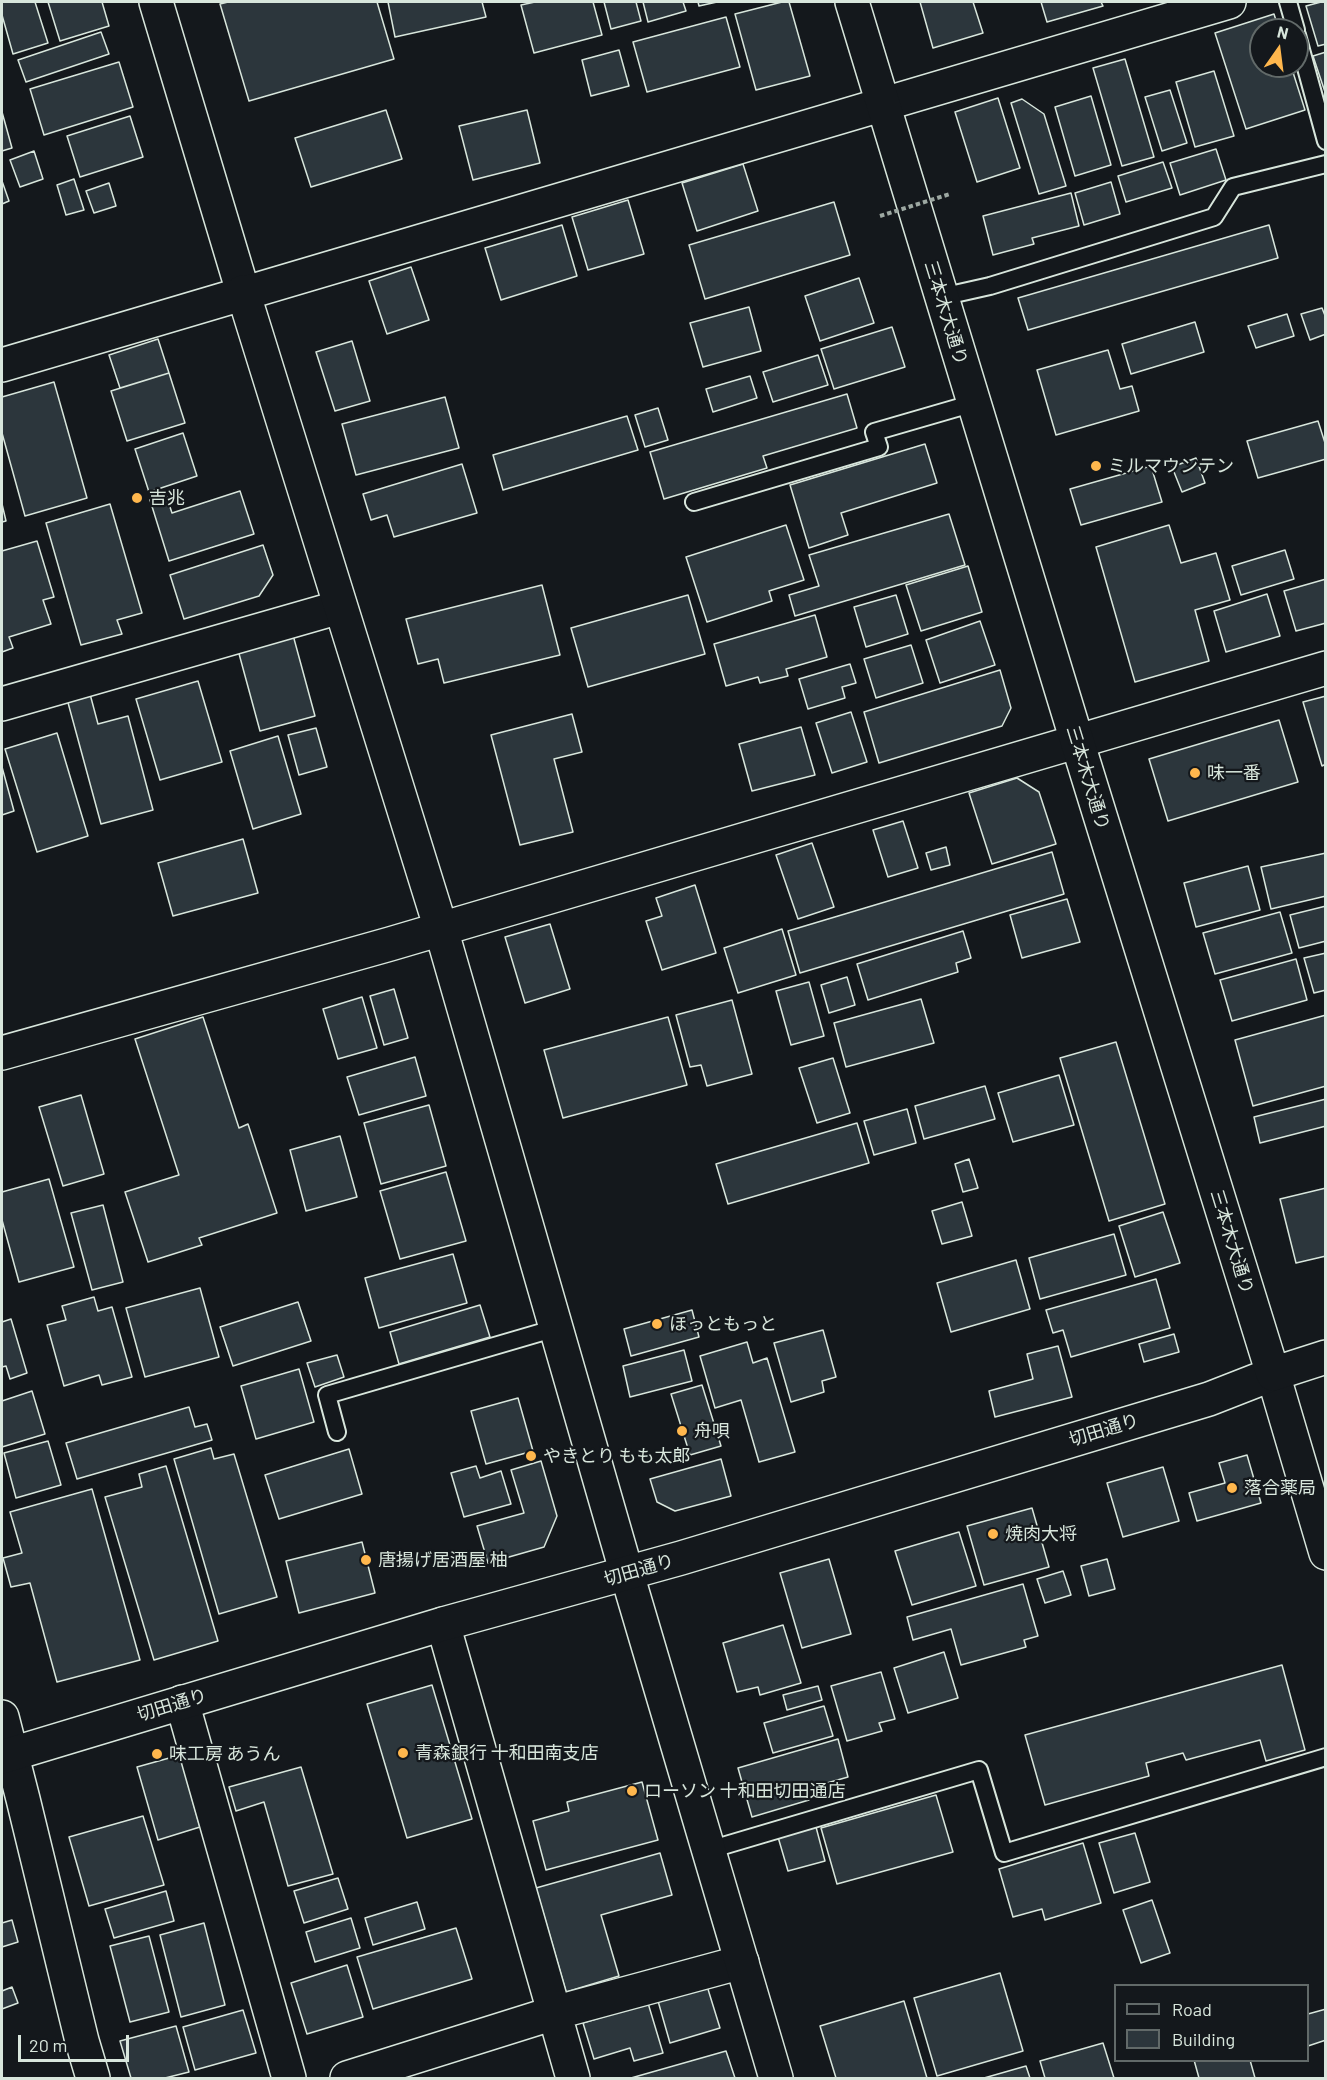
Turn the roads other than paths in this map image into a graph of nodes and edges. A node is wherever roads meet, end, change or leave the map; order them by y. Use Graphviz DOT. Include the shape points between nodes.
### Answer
graph roads {
  1 [pos="156,2"];
  2 [pos="852,2"];
  3 [pos="1229,2"];
  4 [pos="1288,2"];
  5 [pos="1293,18"];
  6 [pos="1309,78"];
  7 [pos="883,103"];
  8 [pos="1326,141"];
  9 [pos="1326,164"];
  10 [pos="243,292"];
  11 [pos="941,297"];
  12 [pos="2,365"];
  13 [pos="974,403"];
  14 [pos="694,502"];
  15 [pos="340,607"];
  16 [pos="1326,668"];
  17 [pos="2,704"];
  18 [pos="1077,741"];
  19 [pos="441,929"];
  20 [pos="2,1053"];
  21 [pos="556,1328"];
  22 [pos="1326,1358"];
  23 [pos="1273,1374"];
  24 [pos="337,1432"];
  25 [pos="1326,1553"];
  26 [pos="627,1574"];
  27 [pos="443,1624"];
  28 [pos="182,1702"];
  29 [pos="2,1717"];
  30 [pos="6,1756"];
  31 [pos="1326,1757"];
  32 [pos="709,1850"];
  33 [pos="742,1962"];
  34 [pos="554,2013"];
  35 [pos="93,2079"];
  36 [pos="289,2079"];
  37 [pos="347,2079"];
  38 [pos="573,2079"];
  39 [pos="776,2079"];
  1 -- 10 [label="main road"];
  2 -- 7 [label="main road, 三本木大通り"];
  3 -- 7 [label="main road"];
  4 -- 5 [label="lane"];
  6 -- 8 [label="lane"];
  7 -- 10 [label="main road"];
  7 -- 11 [label="main road, 三本木大通り"];
  9 -- 11 [label="lane" via="1233,187 1214,218 990,286"];
  10 -- 12 [label="main road"];
  10 -- 15 [label="main road"];
  11 -- 13 [label="main road, 三本木大通り"];
  13 -- 14 [label="lane" via="874,432 879,447"];
  13 -- 18 [label="main road, 三本木大通り"];
  15 -- 17 [label="main road"];
  15 -- 19 [label="main road"];
  16 -- 18 [label="main road"];
  18 -- 19 [label="main road"];
  18 -- 23 [label="main road, 三本木大通り"];
  19 -- 20 [label="main road"];
  19 -- 21 [label="main road"];
  21 -- 24 [label="lane" via="327,1395"];
  21 -- 26 [label="main road"];
  22 -- 23 [label="main road, 切田通り"];
  23 -- 25 [label="main road, 三本木大通り"];
  23 -- 26 [label="main road, 切田通り" via="1209,1399"];
  26 -- 27 [label="main road, 切田通り"];
  26 -- 32 [label="main road"];
  27 -- 28 [label="main road, 切田通り"];
  27 -- 34 [label="main road"];
  28 -- 30 [label="main road, 切田通り"];
  28 -- 36 [label="main road"];
  29 -- 30 [label="main road"];
  30 -- 35 [label="main road"];
  31 -- 32 [label="lane" via="1004,1853 979,1770"];
  32 -- 33 [label="main road"];
  33 -- 34 [label="main road"];
  33 -- 39 [label="main road"];
  34 -- 37 [label="main road"];
  34 -- 38 [label="main road"];
}
